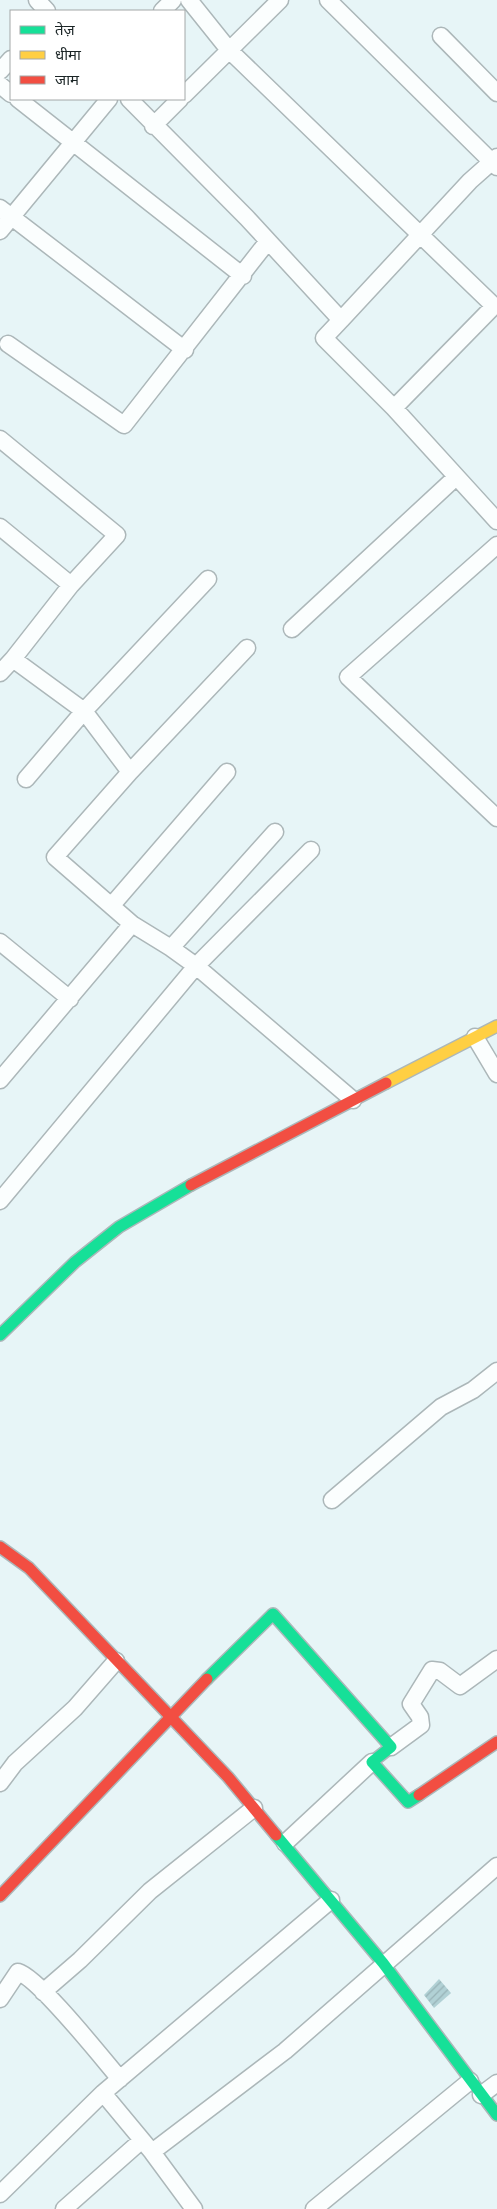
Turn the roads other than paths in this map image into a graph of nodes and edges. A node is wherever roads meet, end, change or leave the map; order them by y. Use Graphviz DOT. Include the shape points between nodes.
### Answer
graph roads {
  1 [pos="37,0"];
  2 [pos="173,0"];
  3 [pos="188,0"];
  4 [pos="280,0"];
  5 [pos="328,0"];
  6 [pos="46,10"];
  7 [pos="163,10"];
  8 [pos="441,36"];
  9 [pos="229,50"];
  10 [pos="10,60"];
  11 [pos="0,72"];
  12 [pos="0,85"];
  13 [pos="10,93"];
  14 [pos="497,93"];
  15 [pos="185,94"];
  16 [pos="19,100"];
  17 [pos="108,100"];
  18 [pos="130,100"];
  19 [pos="179,100"];
  20 [pos="153,126"];
  21 [pos="73,142"];
  22 [pos="495,162"];
  23 [pos="6,212"];
  24 [pos="0,231"];
  25 [pos="421,236"];
  26 [pos="268,241"];
  27 [pos="242,276"];
  28 [pos="341,320"];
  29 [pos="3,346"];
  30 [pos="185,350"];
  31 [pos="394,408"];
  32 [pos="0,439"];
  33 [pos="456,477"];
  34 [pos="497,521"];
  35 [pos="0,527"];
  36 [pos="497,544"];
  37 [pos="208,578"];
  38 [pos="71,585"];
  39 [pos="292,629"];
  40 [pos="247,648"];
  41 [pos="13,659"];
  42 [pos="0,673"];
  43 [pos="84,712"];
  44 [pos="130,772"];
  45 [pos="227,772"];
  46 [pos="26,779"];
  47 [pos="497,818"];
  48 [pos="274,832"];
  49 [pos="310,850"];
  50 [pos="112,905"];
  51 [pos="132,924"];
  52 [pos="0,942"];
  53 [pos="171,948"];
  54 [pos="196,966"];
  55 [pos="70,999"];
  56 [pos="497,1026"];
  57 [pos="475,1037"];
  58 [pos="3,1070"];
  59 [pos="497,1074"];
  60 [pos="353,1100"];
  61 [pos="0,1200"];
  62 [pos="0,1335"];
  63 [pos="494,1379"];
  64 [pos="332,1500"];
  65 [pos="0,1547"];
  66 [pos="497,1659"];
  67 [pos="116,1661"];
  68 [pos="171,1714"];
  69 [pos="497,1742"];
  70 [pos="392,1747"];
  71 [pos="372,1762"];
  72 [pos="0,1783"];
  73 [pos="254,1808"];
  74 [pos="284,1843"];
  75 [pos="497,1866"];
  76 [pos="0,1896"];
  77 [pos="331,1900"];
  78 [pos="383,1963"];
  79 [pos="43,1992"];
  80 [pos="0,1999"];
  81 [pos="120,2079"];
  82 [pos="470,2081"];
  83 [pos="497,2083"];
  84 [pos="104,2093"];
  85 [pos="481,2095"];
  86 [pos="497,2115"];
  87 [pos="147,2146"];
  88 [pos="0,2194"];
  89 [pos="64,2209"];
  90 [pos="194,2209"];
  91 [pos="314,2209"];
  1 -- 6 [label="street"];
  2 -- 7 [label="street"];
  3 -- 9 [label="street"];
  4 -- 9 [label="street"];
  5 -- 22 [label="street"];
  8 -- 14 [label="street"];
  9 -- 15 [label="street"];
  9 -- 25 [label="street"];
  10 -- 11 [label="street"];
  12 -- 13 [label="street"];
  16 -- 21 [label="street"];
  17 -- 21 [label="street"];
  18 -- 20 [label="street"];
  19 -- 20 [label="street"];
  20 -- 26 [label="street"];
  21 -- 23 [label="street"];
  21 -- 27 [label="street"];
  22 -- 25 [label="street" via="470,181"];
  23 -- 24 [label="street"];
  23 -- 30 [label="street"];
  25 -- 28 [label="street"];
  25 -- 31 [label="street" via="494,306"];
  26 -- 27 [label="street"];
  26 -- 28 [label="street"];
  27 -- 30 [label="street"];
  28 -- 31 [label="street" via="324,338"];
  29 -- 30 [label="street" via="124,425"];
  31 -- 33 [label="street"];
  32 -- 38 [label="street" via="117,535"];
  33 -- 34 [label="street"];
  33 -- 39 [label="street"];
  35 -- 38 [label="street"];
  36 -- 47 [label="street" via="348,676"];
  37 -- 43 [label="street"];
  38 -- 41 [label="street"];
  40 -- 44 [label="street"];
  41 -- 42 [label="street"];
  41 -- 43 [label="street"];
  43 -- 44 [label="street"];
  43 -- 46 [label="street"];
  44 -- 50 [label="street" via="55,857"];
  45 -- 50 [label="street"];
  48 -- 53 [label="street"];
  49 -- 54 [label="street"];
  50 -- 51 [label="street"];
  51 -- 53 [label="street"];
  51 -- 55 [label="street"];
  52 -- 55 [label="street"];
  53 -- 54 [label="street"];
  54 -- 60 [label="street"];
  54 -- 61 [label="street"];
  55 -- 58 [label="street"];
  56 -- 57 [label="street"];
  57 -- 59 [label="street"];
  57 -- 60 [label="street"];
  60 -- 62 [label="street" via="199,1180 119,1227 75,1262"];
  63 -- 64 [label="street" via="441,1407"];
  65 -- 67 [label="street" via="29,1568"];
  66 -- 70 [label="street" via="460,1686 440,1671 432,1670 411,1704 420,1717 421,1725"];
  67 -- 68 [label="street"];
  67 -- 72 [label="street" via="75,1708 15,1763"];
  68 -- 70 [label="street" via="273,1614"];
  68 -- 73 [label="street"];
  68 -- 76 [label="street"];
  69 -- 71 [label="street" via="408,1802"];
  70 -- 71 [label="street"];
  71 -- 74 [label="street"];
  73 -- 74 [label="street"];
  73 -- 79 [label="street" via="150,1892"];
  74 -- 77 [label="street"];
  75 -- 78 [label="street"];
  77 -- 78 [label="street"];
  77 -- 81 [label="street"];
  78 -- 82 [label="street"];
  78 -- 87 [label="street" via="285,2051"];
  79 -- 80 [label="street" via="26,1974 18,1972"];
  79 -- 81 [label="street"];
  81 -- 84 [label="street"];
  82 -- 85 [label="street"];
  82 -- 91 [label="street"];
  83 -- 85 [label="street"];
  84 -- 87 [label="street"];
  84 -- 88 [label="street"];
  85 -- 86 [label="street"];
  87 -- 89 [label="street"];
  87 -- 90 [label="street"];
}
